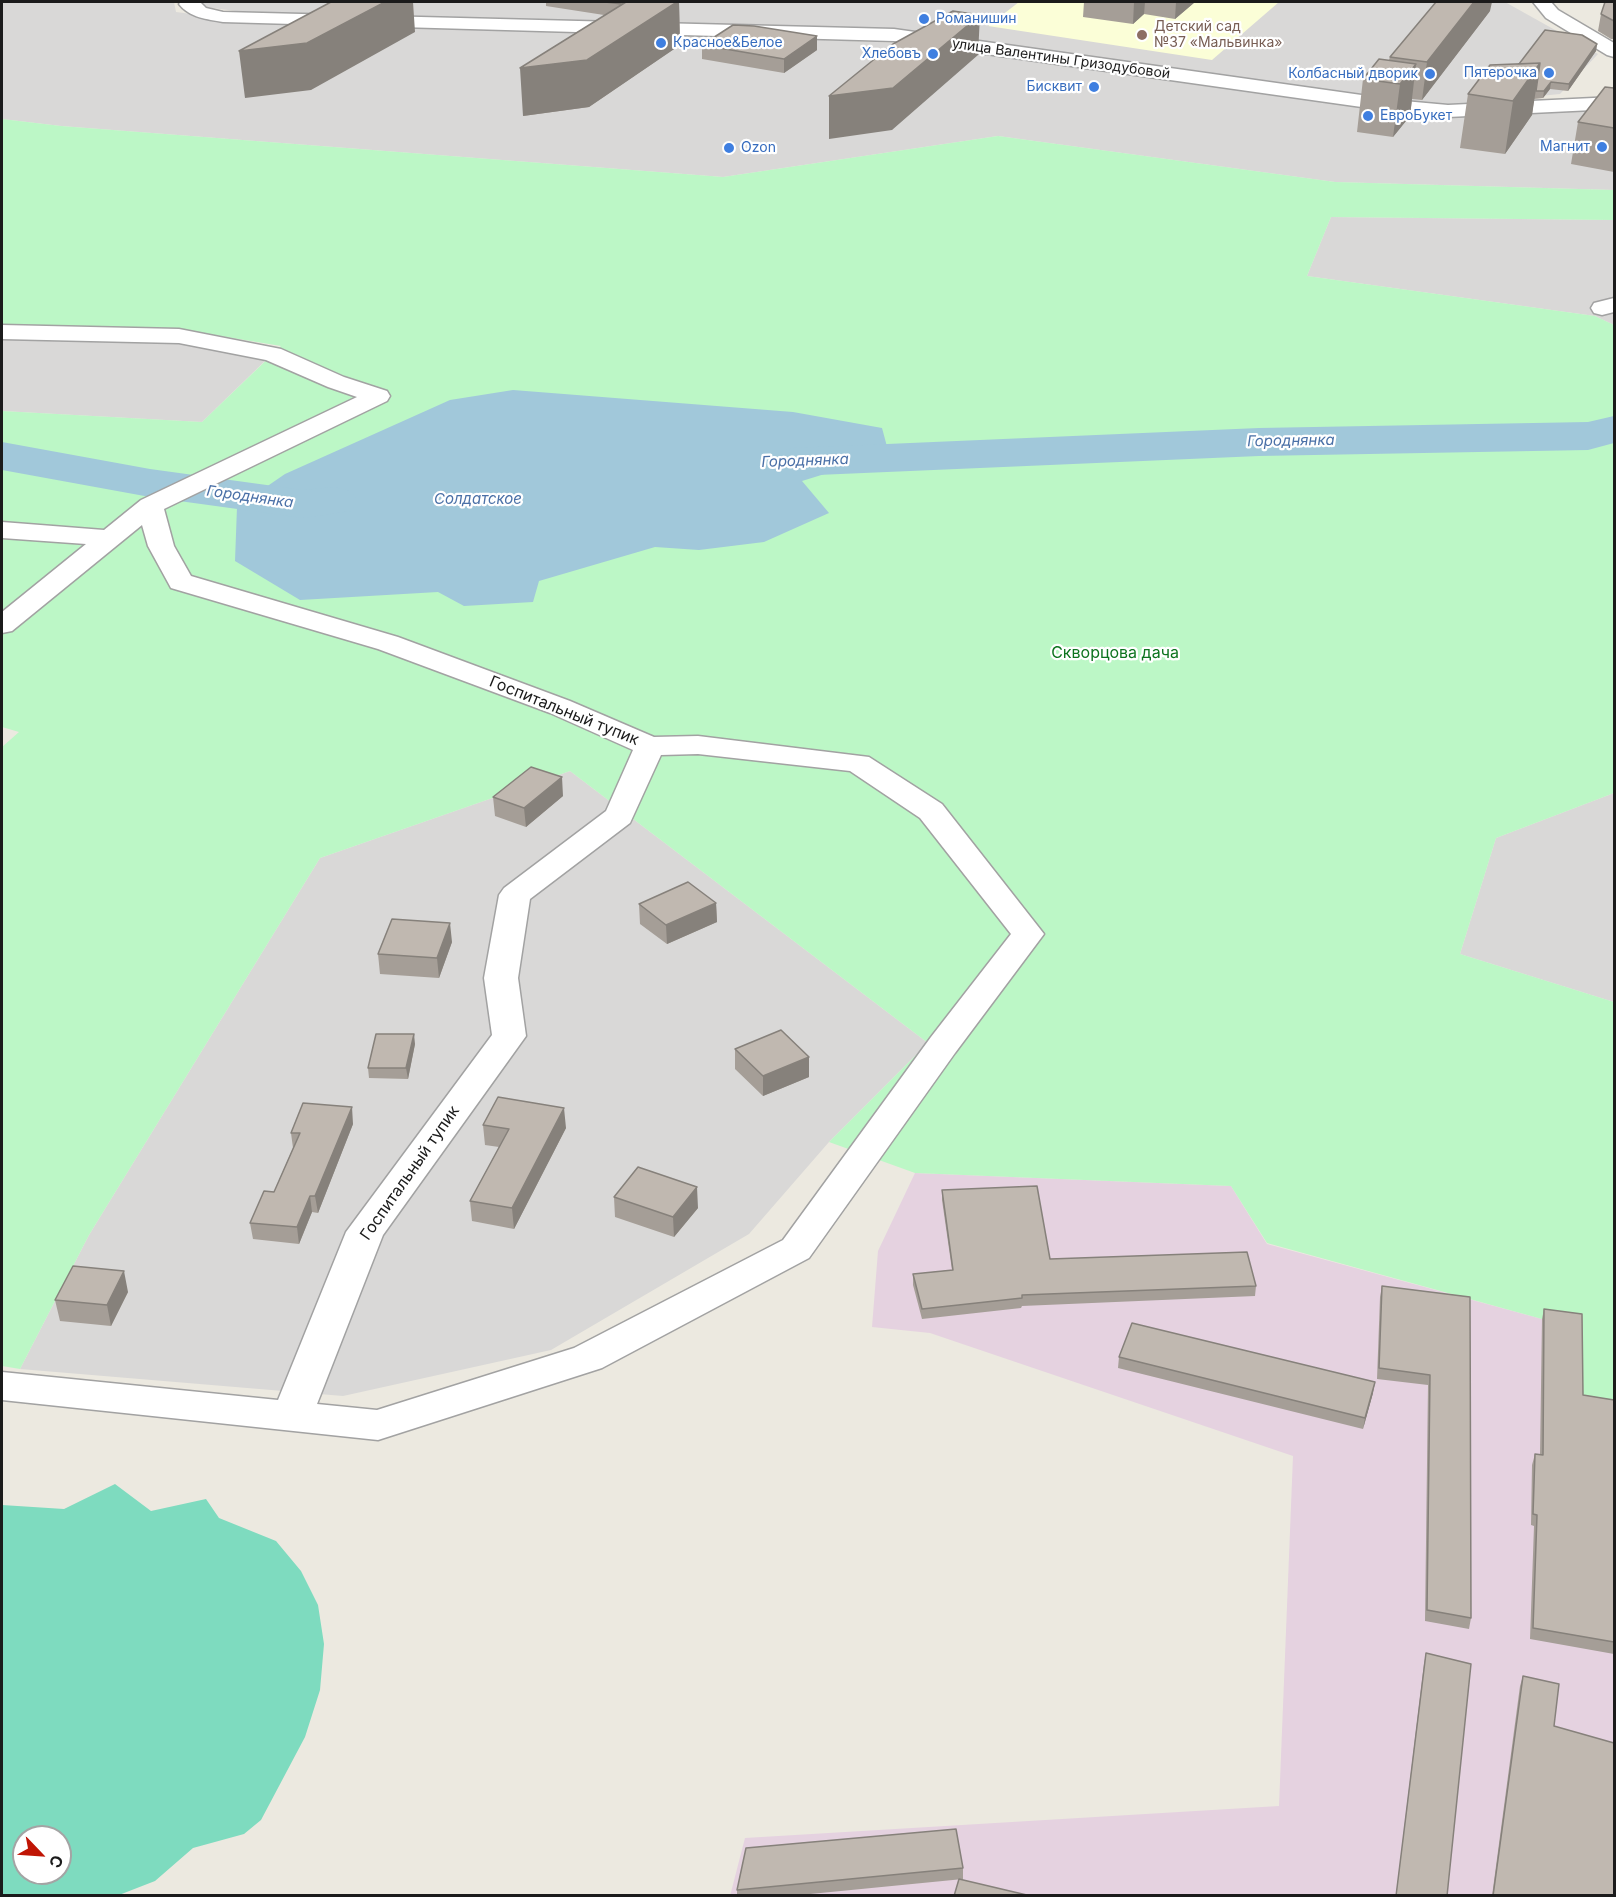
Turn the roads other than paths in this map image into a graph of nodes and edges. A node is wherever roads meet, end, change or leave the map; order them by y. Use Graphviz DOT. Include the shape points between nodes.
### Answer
graph roads {
  1 [pos="191,2"];
  2 [pos="1542,2"];
  3 [pos="1614,51"];
  4 [pos="1614,103"];
  5 [pos="2,332"];
  6 [pos="150,506"];
  7 [pos="2,530"];
  8 [pos="110,538"];
  9 [pos="2,625"];
  10 [pos="650,746"];
  11 [pos="2,1386"];
  12 [pos="292,1416"];
  1 -- 4 [label="street, улица Валентины Гризодубовой" via="188,4 200,12 223,17 894,35 1448,111"];
  2 -- 3 [label="street" via="1552,14"];
  5 -- 6 [label="street" via="179,336 273,354 378,396"];
  6 -- 8 [label="street"];
  6 -- 10 [label="street, Госпитальный тупик" via="161,546 181,582 388,643 560,707"];
  7 -- 8 [label="street"];
  8 -- 9 [label="street"];
  10 -- 12 [label="street, Госпитальный тупик" via="619,816 515,895 501,978 508,1036 365,1232"];
  10 -- 12 [label="street" via="698,745 858,763 931,811 1028,934 796,1249 588,1358 378,1425"];
  11 -- 12 [label="street"];
}
